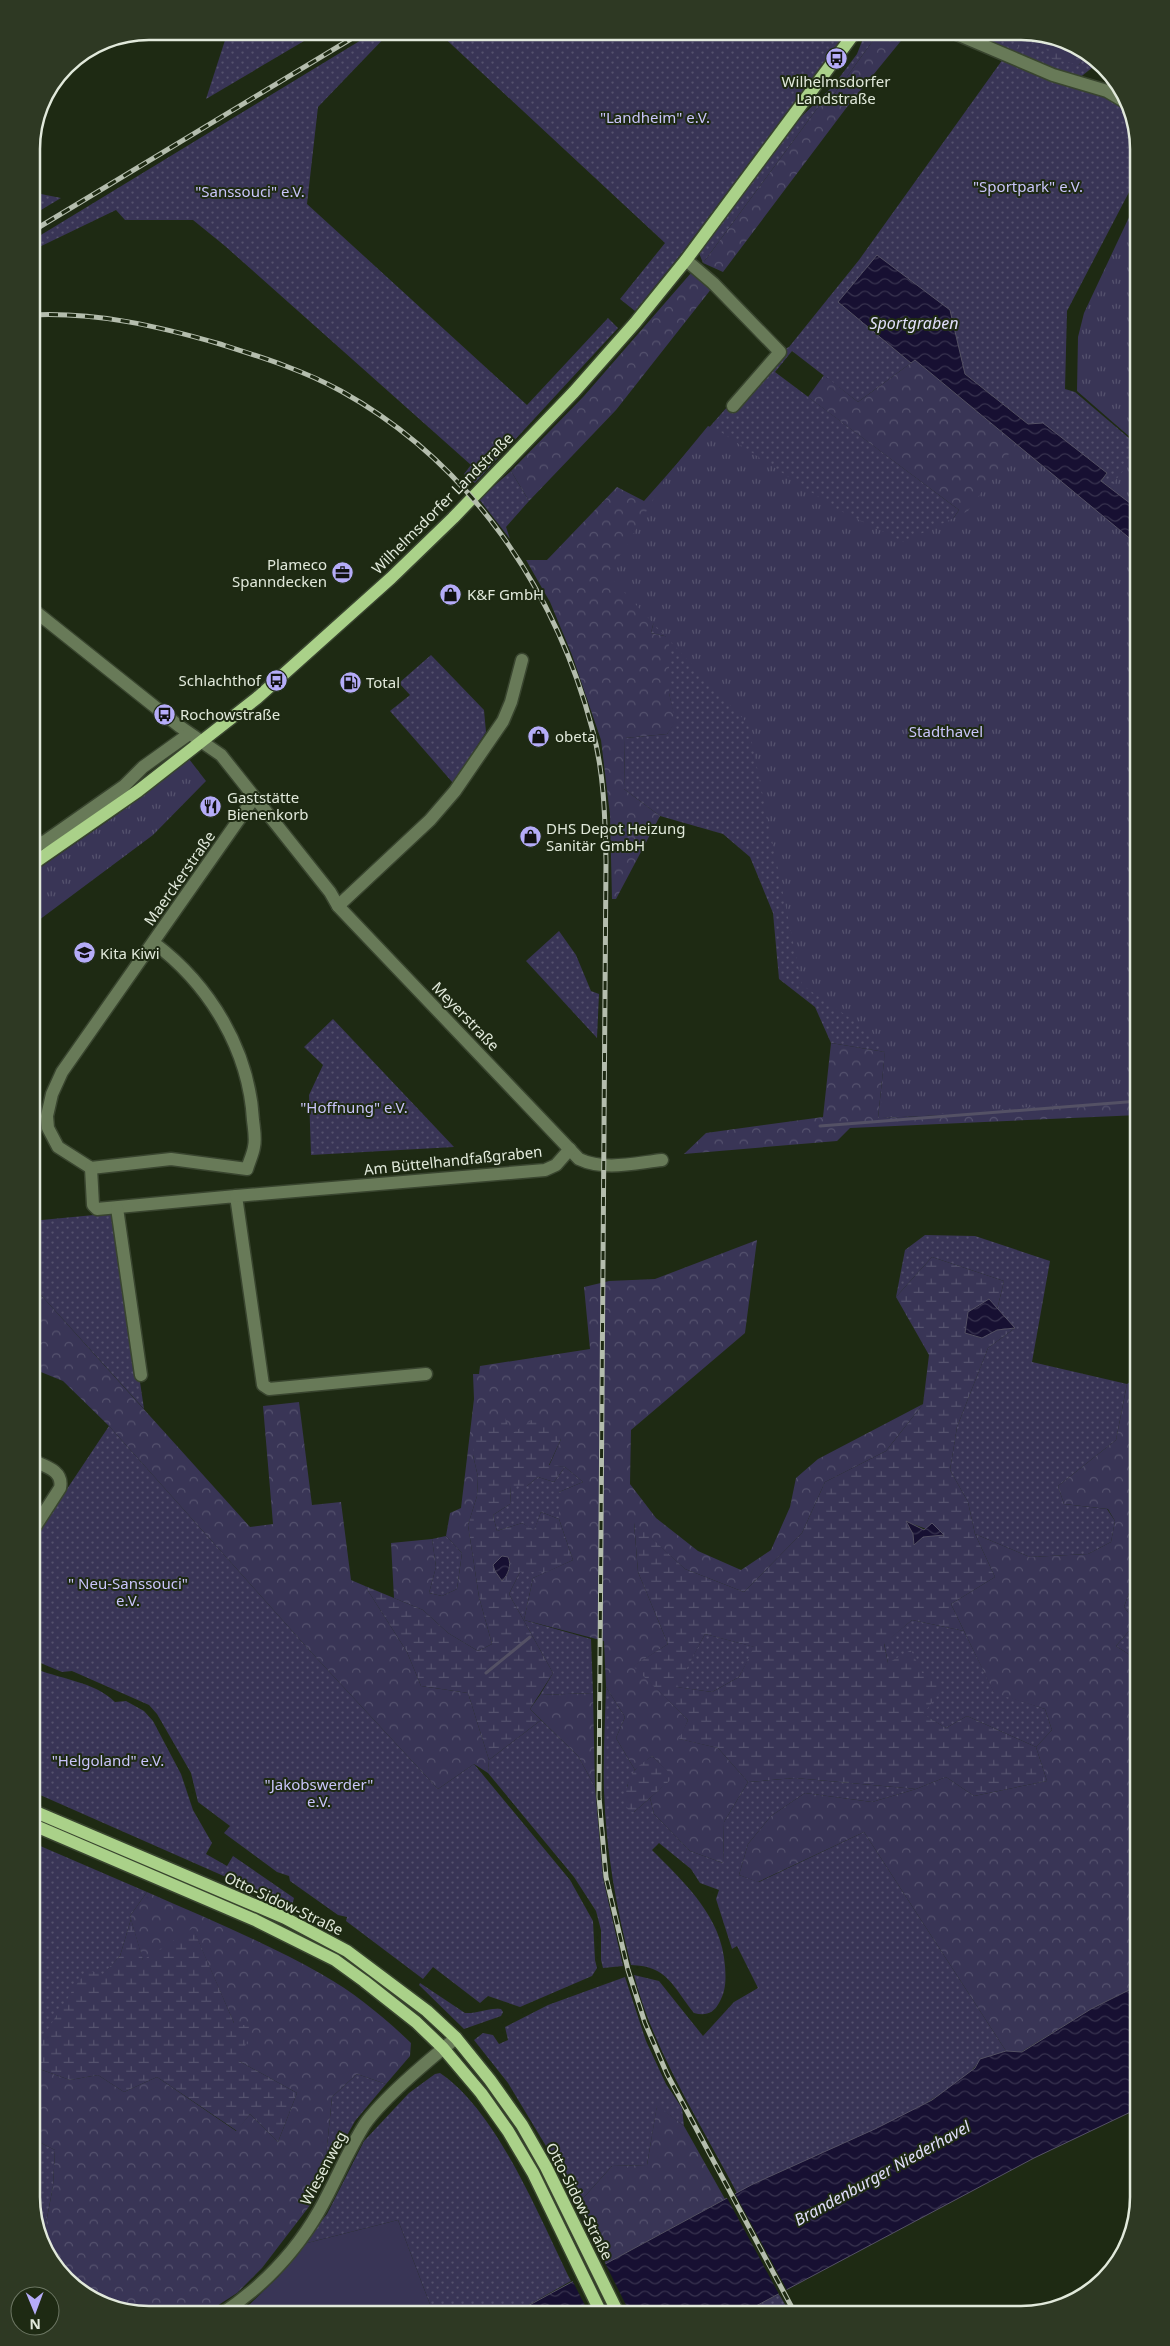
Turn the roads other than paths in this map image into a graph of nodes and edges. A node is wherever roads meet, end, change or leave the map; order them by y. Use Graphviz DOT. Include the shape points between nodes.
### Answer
graph roads {
  1 [pos="850,40"];
  2 [pos="970,40"];
  3 [pos="1116,96"];
  4 [pos="686,260"];
  5 [pos="733,406"];
  6 [pos="40,615"];
  7 [pos="522,660"];
  8 [pos="189,734"];
  9 [pos="202,740"];
  10 [pos="254,798"];
  11 [pos="49,846"];
  12 [pos="40,848"];
  13 [pos="40,856"];
  14 [pos="338,906"];
  15 [pos="154,943"];
  16 [pos="570,1149"];
  17 [pos="662,1160"];
  18 [pos="91,1168"];
  19 [pos="236,1196"];
  20 [pos="117,1208"];
  21 [pos="426,1374"];
  22 [pos="141,1375"];
  23 [pos="40,1464"];
  24 [pos="40,1519"];
  25 [pos="40,1814"];
  26 [pos="40,1828"];
  27 [pos="456,2038"];
  28 [pos="443,2048"];
  29 [pos="233,2306"];
  30 [pos="598,2306"];
  31 [pos="614,2306"];
  1 -- 4 [label="main road, Wilhelmsdorfer Landstraße"];
  2 -- 3 [label="street" via="1053,76"];
  4 -- 5 [label="street" via="714,283 780,352"];
  4 -- 9 [label="main road, Wilhelmsdorfer Landstraße" via="574,392 433,538 301,660"];
  6 -- 8 [label="street"];
  7 -- 14 [label="street" via="503,721 455,791 430,820"];
  8 -- 9 [label="street"];
  8 -- 11 [label="street, Wilhelmsdorfer Landstraße" via="143,767"];
  9 -- 10 [label="street, Meyerstraße" via="221,754"];
  9 -- 11 [label="main road, Wilhelmsdorfer Landstraße" via="138,791"];
  10 -- 14 [label="street, Meyerstraße"];
  10 -- 15 [label="street, Maerckerstraße"];
  11 -- 12 [label="street, Wilhelmsdorfer Landstraße"];
  11 -- 13 [label="main road, Wilhelmsdorfer Landstraße"];
  14 -- 16 [label="street, Meyerstraße"];
  15 -- 18 [label="street, Maerckerstraße" via="62,1072 50,1102 47,1116 52,1138 65,1153"];
  15 -- 18 [label="street" via="175,958 212,1004 237,1047 248,1085 255,1146 247,1169 171,1160"];
  16 -- 17 [label="street" via="591,1164"];
  16 -- 19 [label="street, Am Büttelhandfaßgraben" via="545,1170"];
  18 -- 20 [label="street, Am Büttelhandfaßgraben" via="93,1205 97,1210"];
  19 -- 20 [label="street, Am Büttelhandfaßgraben"];
  19 -- 21 [label="street" via="263,1385 269,1389 299,1387"];
  20 -- 22 [label="street"];
  23 -- 24 [label="street" via="60,1475 62,1481"];
  25 -- 27 [label="main road, Otto-Sidow-Straße" via="285,1918 347,1951 427,2011"];
  26 -- 28 [label="main road, Otto-Sidow-Straße" via="255,1920 335,1960 416,2022"];
  27 -- 28 [label="street, Wiesenweg"];
  27 -- 31 [label="main road, Otto-Sidow-Straße" via="522,2125"];
  28 -- 29 [label="street, Wiesenweg" via="366,2123 319,2212 295,2246 269,2276"];
  28 -- 30 [label="main road, Otto-Sidow-Straße" via="508,2131 533,2173"];
}
